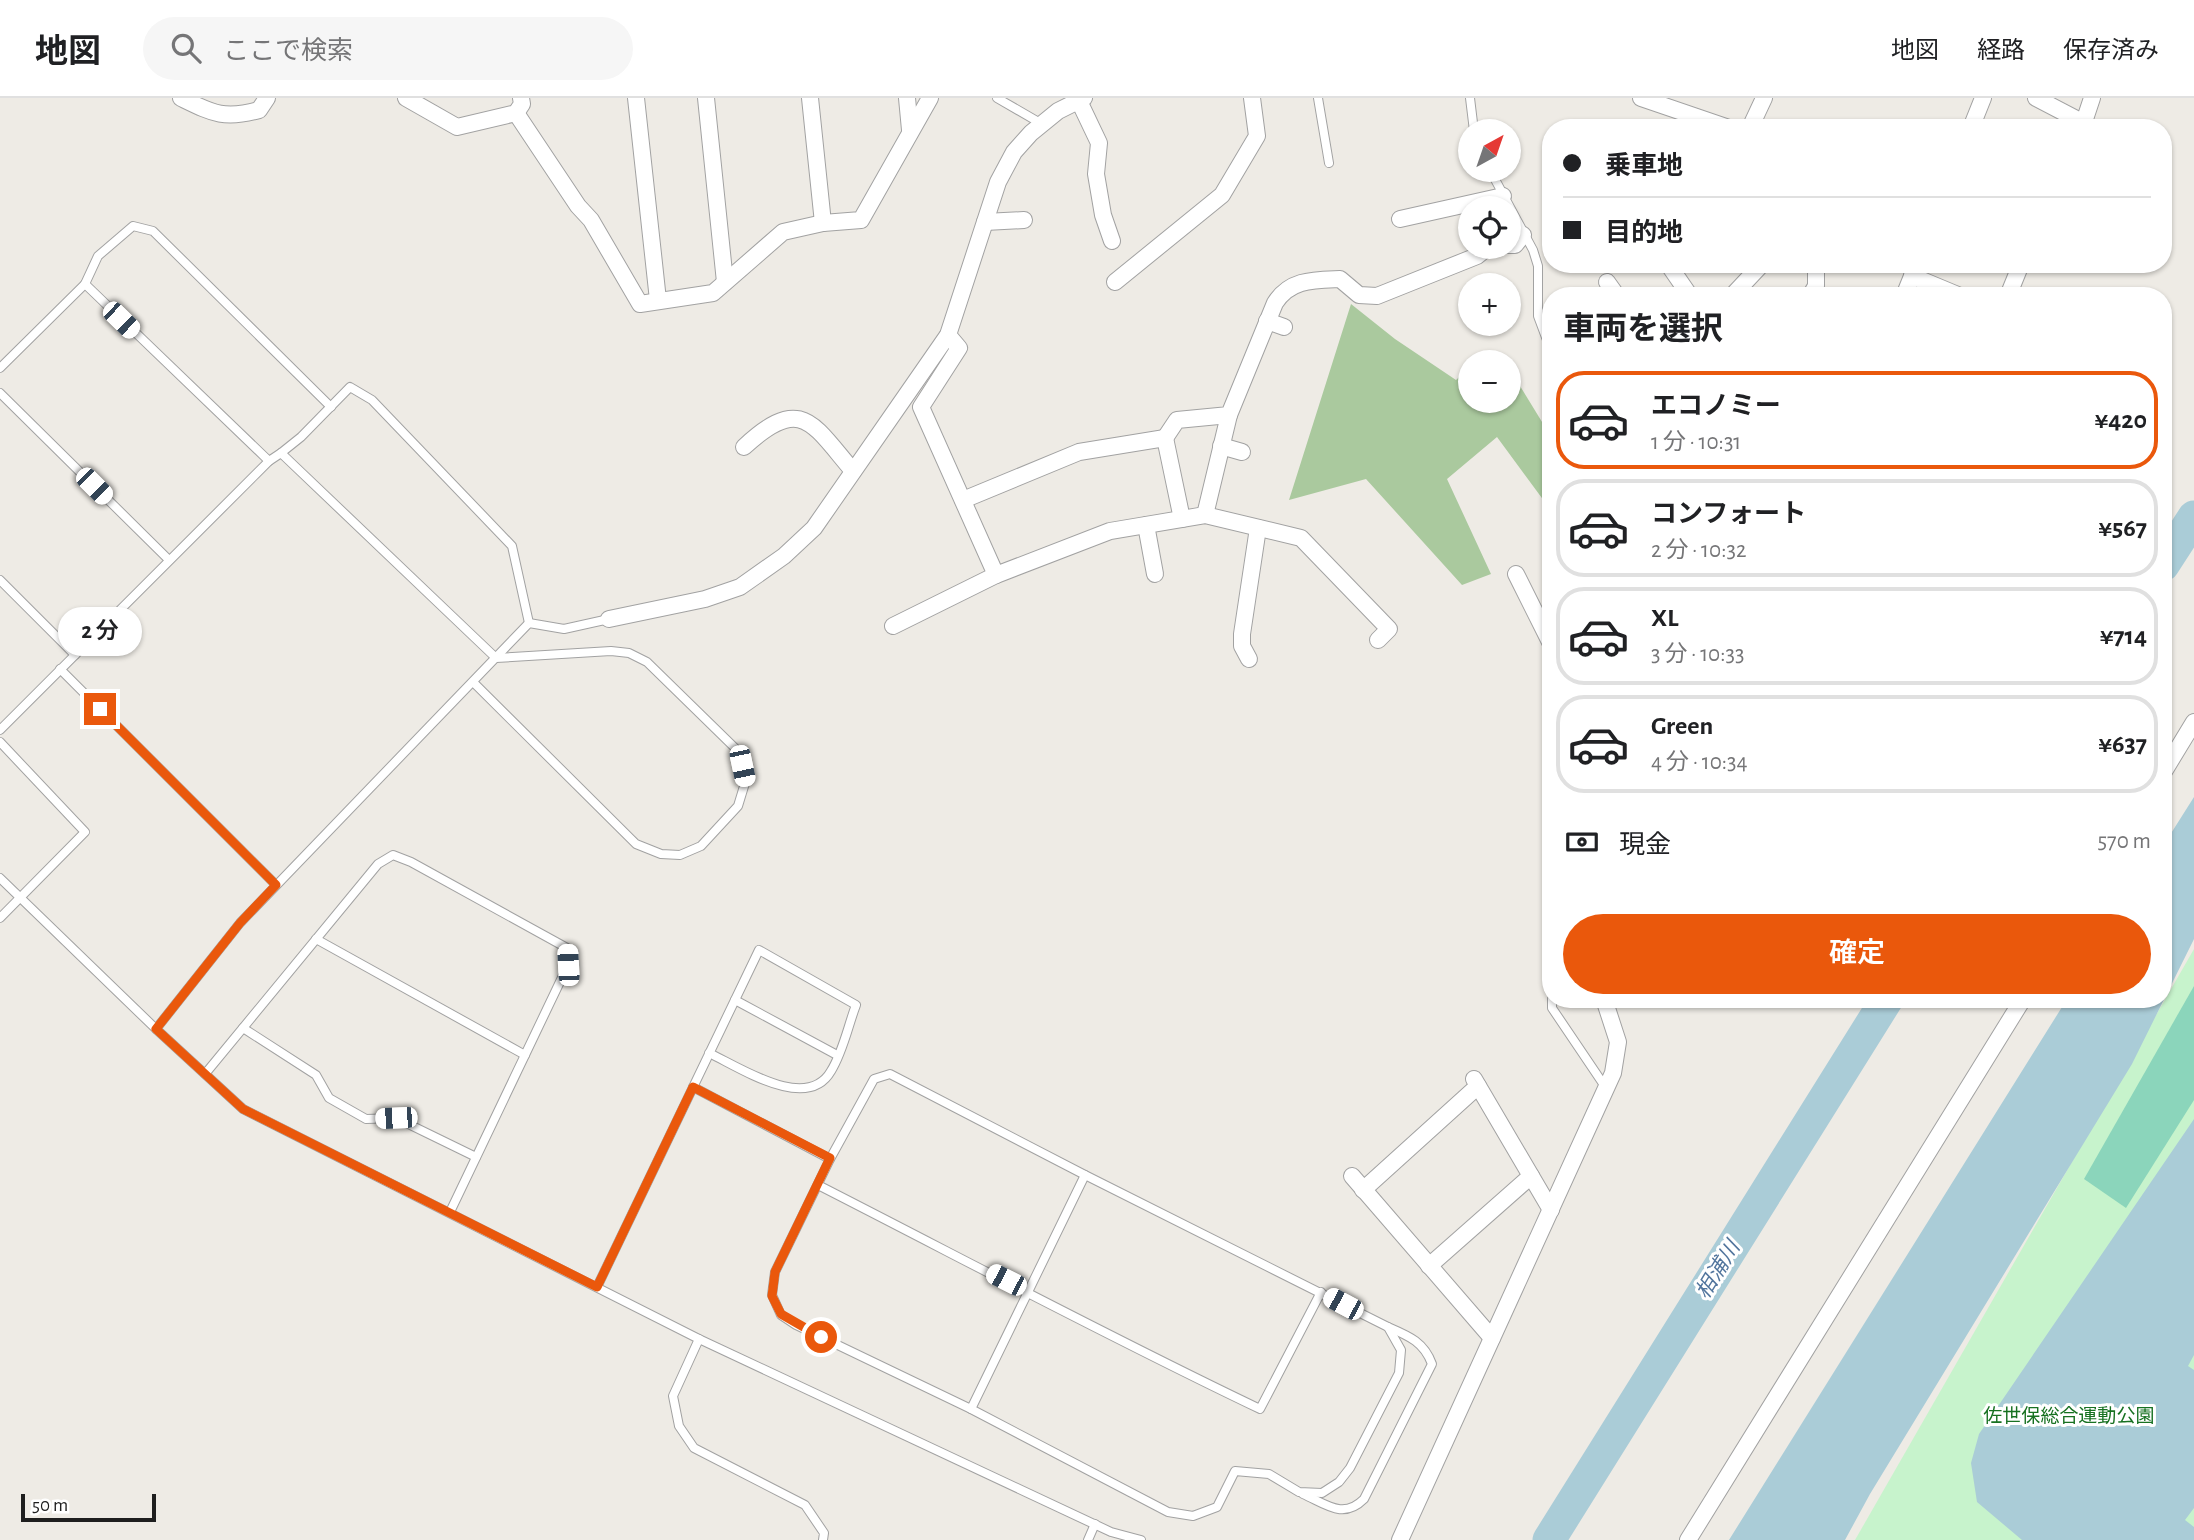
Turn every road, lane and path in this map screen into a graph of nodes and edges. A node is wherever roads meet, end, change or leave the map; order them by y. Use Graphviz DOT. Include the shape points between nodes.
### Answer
graph roads {
  1 [pos="181,98"];
  2 [pos="267,98"];
  3 [pos="407,98"];
  4 [pos="636,98"];
  5 [pos="706,98"];
  6 [pos="810,98"];
  7 [pos="907,98"];
  8 [pos="930,98"];
  9 [pos="997,98"];
  10 [pos="1252,98"];
  11 [pos="1318,98"];
  12 [pos="1470,98"];
  13 [pos="1641,98"];
  14 [pos="1764,98"];
  15 [pos="1983,98"];
  16 [pos="2036,98"];
  17 [pos="2092,98"];
  18 [pos="1082,99"];
  19 [pos="1668,102"];
  20 [pos="519,106"];
  21 [pos="1473,119"];
  22 [pos="1708,119"];
  23 [pos="1754,119"];
  24 [pos="1975,119"];
  25 [pos="2071,119"];
  26 [pos="2085,119"];
  27 [pos="1042,124"];
  28 [pos="910,130"];
  29 [pos="1329,163"];
  30 [pos="1496,182"];
  31 [pos="1503,196"];
  32 [pos="1458,206"];
  33 [pos="1400,219"];
  34 [pos="1024,220"];
  35 [pos="985,222"];
  36 [pos="823,223"];
  37 [pos="1521,231"];
  38 [pos="1523,235"];
  39 [pos="1521,238"];
  40 [pos="1112,241"];
  41 [pos="1469,259"];
  42 [pos="1753,273"];
  43 [pos="1920,273"];
  44 [pos="725,282"];
  45 [pos="1115,282"];
  46 [pos="1607,282"];
  47 [pos="85,285"];
  48 [pos="1611,287"];
  49 [pos="1740,287"];
  50 [pos="1944,287"];
  51 [pos="658,300"];
  52 [pos="1267,321"];
  53 [pos="1284,327"];
  54 [pos="1542,327"];
  55 [pos="948,334"];
  56 [pos="0,368"];
  57 [pos="0,393"];
  58 [pos="331,407"];
  59 [pos="1229,415"];
  60 [pos="1165,438"];
  61 [pos="1221,446"];
  62 [pos="744,447"];
  63 [pos="1242,452"];
  64 [pos="281,453"];
  65 [pos="269,461"];
  66 [pos="853,471"];
  67 [pos="963,500"];
  68 [pos="1205,515"];
  69 [pos="1182,519"];
  70 [pos="1146,525"];
  71 [pos="1258,527"];
  72 [pos="169,560"];
  73 [pos="1516,573"];
  74 [pos="1155,574"];
  75 [pos="996,575"];
  76 [pos="0,580"];
  77 [pos="608,619"];
  78 [pos="529,623"];
  79 [pos="893,626"];
  80 [pos="1542,626"];
  81 [pos="1378,640"];
  82 [pos="75,655"];
  83 [pos="496,658"];
  84 [pos="1249,659"];
  85 [pos="60,669"];
  86 [pos="473,682"];
  87 [pos="2194,722"];
  88 [pos="0,730"];
  89 [pos="0,742"];
  90 [pos="2172,757"];
  91 [pos="0,878"];
  92 [pos="276,885"];
  93 [pos="20,897"];
  94 [pos="0,918"];
  95 [pos="316,939"];
  96 [pos="735,1000"];
  97 [pos="1552,1008"];
  98 [pos="1607,1008"];
  99 [pos="2017,1008"];
  100 [pos="243,1028"];
  101 [pos="156,1029"];
  102 [pos="709,1053"];
  103 [pos="525,1055"];
  104 [pos="837,1055"];
  105 [pos="205,1074"];
  106 [pos="693,1087"];
  107 [pos="1606,1088"];
  108 [pos="476,1157"];
  109 [pos="830,1158"];
  110 [pos="1084,1175"];
  111 [pos="1352,1176"];
  112 [pos="1531,1176"];
  113 [pos="818,1185"];
  114 [pos="1363,1190"];
  115 [pos="1551,1210"];
  116 [pos="450,1212"];
  117 [pos="1429,1266"];
  118 [pos="597,1287"];
  119 [pos="1030,1292"];
  120 [pos="1321,1292"];
  121 [pos="1388,1327"];
  122 [pos="1492,1338"];
  123 [pos="699,1339"];
  124 [pos="971,1409"];
  125 [pos="1299,1492"];
  126 [pos="1095,1524"];
  127 [pos="823,1540"];
  128 [pos="1088,1540"];
  129 [pos="1141,1540"];
  130 [pos="1400,1540"];
  131 [pos="1688,1540"];
  1 -- 2 [label="street" via="212,113 238,116 259,110"];
  3 -- 20 [label="street" via="457,127"];
  4 -- 51 [label="street"];
  5 -- 44 [label="street"];
  6 -- 36 [label="street"];
  7 -- 28 [label="street"];
  8 -- 28 [label="street"];
  9 -- 27 [label="lane"];
  10 -- 45 [label="street" via="1257,136 1222,195"];
  11 -- 29 [label="lane"];
  12 -- 21 [label="lane"];
  13 -- 19 [label="street"];
  14 -- 23 [label="street"];
  15 -- 24 [label="street"];
  16 -- 25 [label="street"];
  17 -- 26 [label="street"];
  18 -- 27 [label="street"];
  18 -- 40 [label="street" via="1099,143 1096,174"];
  19 -- 22 [label="street"];
  20 -- 51 [label="street" via="640,304"];
  27 -- 35 [label="street" via="1014,152"];
  28 -- 36 [label="street" via="861,220"];
  30 -- 31 [label="lane"];
  32 -- 33 [label="street"];
  34 -- 35 [label="street"];
  35 -- 55 [label="street"];
  36 -- 44 [label="street" via="783,232"];
  37 -- 38 [label="lane"];
  38 -- 39 [label="street"];
  38 -- 54 [label="lane" via="1538,267"];
  41 -- 52 [label="street" via="1377,296 1359,295 1340,279 1305,280 1281,292"];
  42 -- 49 [label="street"];
  43 -- 50 [label="street"];
  44 -- 51 [label="street" via="713,293"];
  46 -- 48 [label="street"];
  47 -- 56 [label="lane"];
  47 -- 58 [label="lane" via="98,256 133,226 153,231"];
  47 -- 65 [label="lane"];
  52 -- 53 [label="street"];
  52 -- 59 [label="street"];
  55 -- 66 [label="street"];
  55 -- 67 [label="street" via="959,348 921,407"];
  57 -- 72 [label="lane"];
  58 -- 64 [label="lane"];
  58 -- 78 [label="lane" via="350,387 372,400 512,547"];
  59 -- 60 [label="street" via="1177,419"];
  59 -- 61 [label="street"];
  60 -- 67 [label="street" via="1079,452"];
  60 -- 69 [label="street"];
  61 -- 63 [label="street"];
  61 -- 68 [label="street"];
  62 -- 66 [label="street" via="779,420 798,418 813,424"];
  64 -- 65 [label="lane"];
  64 -- 83 [label="lane"];
  65 -- 72 [label="lane"];
  66 -- 77 [label="street" via="814,528 740,587"];
  67 -- 75 [label="street"];
  68 -- 69 [label="street"];
  68 -- 71 [label="street"];
  69 -- 70 [label="street"];
  70 -- 74 [label="street"];
  70 -- 75 [label="street" via="1110,531"];
  71 -- 81 [label="street" via="1301,538 1389,629"];
  71 -- 84 [label="street" via="1242,634"];
  72 -- 82 [label="lane"];
  73 -- 80 [label="street"];
  75 -- 79 [label="street" via="906,611"];
  76 -- 82 [label="lane"];
  77 -- 78 [label="lane" via="564,629"];
  78 -- 83 [label="lane"];
  82 -- 85 [label="lane"];
  83 -- 86 [label="lane"];
  83 -- 86 [label="lane" via="611,651 647,662 735,748 745,783 738,806 701,846 680,855 661,854 636,844"];
  85 -- 88 [label="lane"];
  85 -- 92 [label="lane"];
  86 -- 92 [label="lane"];
  87 -- 90 [label="street"];
  89 -- 93 [label="lane" via="85,832"];
  91 -- 93 [label="lane"];
  92 -- 101 [label="lane"];
  93 -- 94 [label="lane"];
  93 -- 101 [label="lane"];
  95 -- 100 [label="lane"];
  95 -- 103 [label="lane"];
  95 -- 103 [label="lane" via="378,864 393,855 567,948 568,965"];
  96 -- 102 [label="lane"];
  96 -- 104 [label="lane"];
  96 -- 104 [label="lane" via="759,950 856,1005"];
  97 -- 107 [label="lane"];
  98 -- 107 [label="street" via="1618,1042"];
  99 -- 131 [label="street"];
  100 -- 105 [label="lane"];
  100 -- 108 [label="lane" via="316,1075 329,1098 366,1119 396,1118"];
  101 -- 105 [label="lane"];
  102 -- 104 [label="lane" via="771,1083 797,1090 830,1073"];
  102 -- 106 [label="lane"];
  103 -- 108 [label="lane"];
  105 -- 116 [label="lane" via="243,1109"];
  106 -- 109 [label="lane"];
  106 -- 118 [label="lane"];
  107 -- 115 [label="street"];
  108 -- 116 [label="lane"];
  109 -- 110 [label="lane" via="874,1079 890,1074"];
  109 -- 113 [label="lane"];
  110 -- 119 [label="lane"];
  110 -- 120 [label="lane"];
  111 -- 114 [label="street"];
  112 -- 114 [label="street" via="1476,1082"];
  112 -- 115 [label="street"];
  112 -- 117 [label="street"];
  113 -- 119 [label="lane"];
  113 -- 124 [label="lane" via="775,1272 772,1296 781,1314"];
  114 -- 117 [label="street"];
  115 -- 122 [label="street"];
  116 -- 118 [label="lane"];
  117 -- 122 [label="street"];
  118 -- 123 [label="lane"];
  119 -- 120 [label="lane" via="1142,1353 1260,1409"];
  119 -- 124 [label="lane"];
  120 -- 121 [label="lane"];
  121 -- 125 [label="lane" via="1401,1350 1399,1373 1350,1468 1322,1493"];
  121 -- 125 [label="lane" via="1413,1337 1427,1350 1432,1364 1364,1499 1342,1511"];
  122 -- 130 [label="street"];
  123 -- 126 [label="lane"];
  123 -- 127 [label="lane" via="673,1396 679,1426 694,1448 805,1505 824,1533"];
  124 -- 125 [label="lane" via="1168,1512 1193,1516 1217,1507 1235,1471 1269,1474"];
  126 -- 128 [label="lane"];
  126 -- 129 [label="lane"];
}
